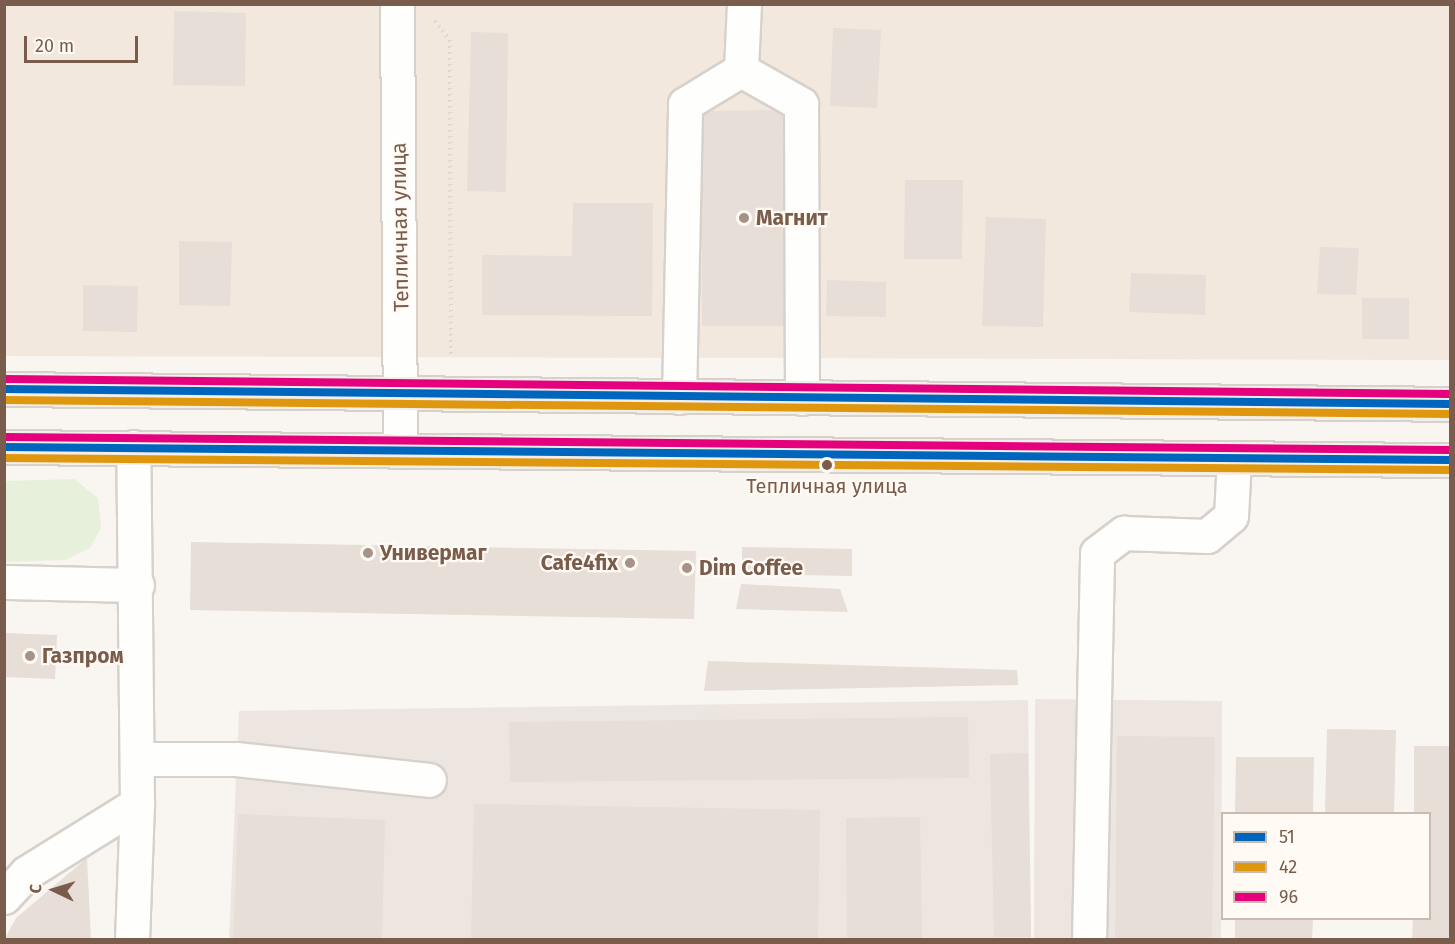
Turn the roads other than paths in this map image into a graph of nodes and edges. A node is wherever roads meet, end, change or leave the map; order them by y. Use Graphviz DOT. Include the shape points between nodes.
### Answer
graph roads {
  1 [pos="397,4"];
  2 [pos="744,5"];
  3 [pos="741,70"];
  4 [pos="4,389"];
  5 [pos="402,394"];
  6 [pos="679,397"];
  7 [pos="802,398"];
  8 [pos="1450,404"];
  9 [pos="4,447"];
  10 [pos="132,447"];
  11 [pos="400,450"];
  12 [pos="1234,458"];
  13 [pos="1450,460"];
  14 [pos="4,582"];
  15 [pos="137,585"];
  16 [pos="137,759"];
  17 [pos="429,780"];
  18 [pos="137,804"];
  19 [pos="4,897"];
  20 [pos="132,939"];
  21 [pos="1089,939"];
  1 -- 5 [label="street, Тепличная улица"];
  2 -- 3 [label="street"];
  3 -- 6 [label="street" via="685,104"];
  3 -- 7 [label="street" via="801,104"];
  4 -- 5 [label="main road"];
  5 -- 6 [label="main road"];
  5 -- 11 [label="street, Тепличная улица"];
  6 -- 7 [label="main road"];
  7 -- 8 [label="main road"];
  9 -- 10 [label="main road"];
  10 -- 11 [label="main road"];
  10 -- 15 [label="street"];
  11 -- 12 [label="main road"];
  12 -- 13 [label="main road"];
  12 -- 21 [label="street" via="1231,516 1207,536 1124,533 1097,553"];
  14 -- 15 [label="street"];
  15 -- 16 [label="street"];
  16 -- 17 [label="street" via="236,759"];
  16 -- 18 [label="street"];
  18 -- 19 [label="street" via="26,873"];
  18 -- 20 [label="street"];
}
